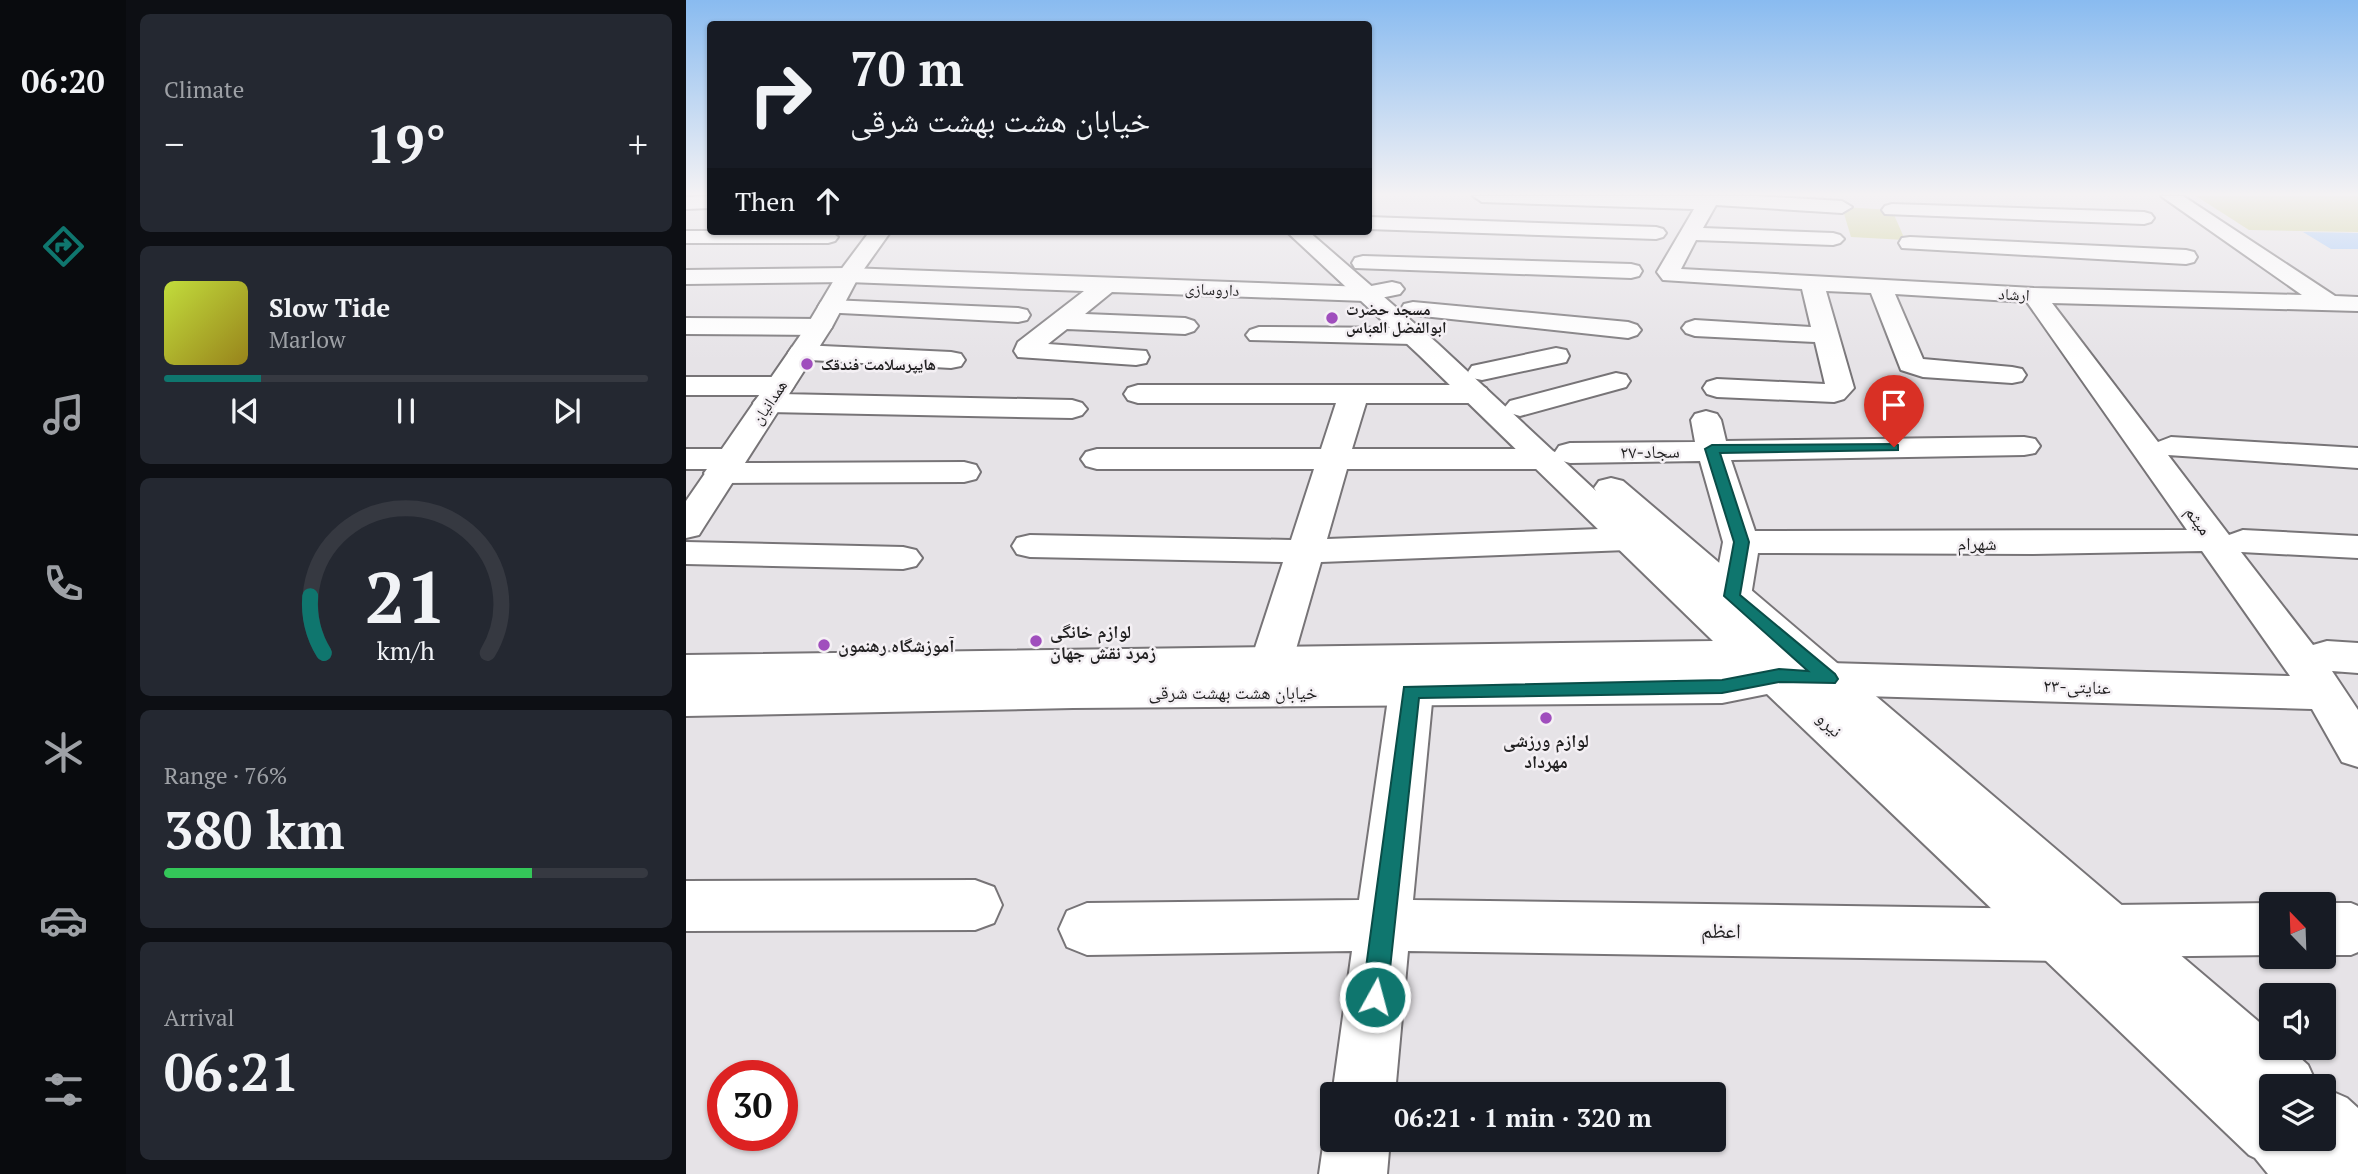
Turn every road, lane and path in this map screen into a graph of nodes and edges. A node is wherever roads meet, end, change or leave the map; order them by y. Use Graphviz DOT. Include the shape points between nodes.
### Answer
graph roads {
  1 [pos="873,251"];
  2 [pos="1326,251"];
  3 [pos="1345,251"];
  4 [pos="1402,251"];
  5 [pos="1681,251"];
  6 [pos="2008,251"];
  7 [pos="2062,251"];
  8 [pos="2251,251"];
  9 [pos="2186,257"];
  10 [pos="1631,271"];
  11 [pos="848,275"];
  12 [pos="686,276"];
  13 [pos="1812,285"];
  14 [pos="1105,286"];
  15 [pos="1881,288"];
  16 [pos="1383,289"];
  17 [pos="2041,291"];
  18 [pos="2329,303"];
  19 [pos="2358,304"];
  20 [pos="1018,315"];
  21 [pos="825,317"];
  22 [pos="1063,321"];
  23 [pos="686,326"];
  24 [pos="1185,326"];
  25 [pos="1695,328"];
  26 [pos="1628,330"];
  27 [pos="1259,335"];
  28 [pos="1825,335"];
  29 [pos="801,353"];
  30 [pos="1556,356"];
  31 [pos="1136,357"];
  32 [pos="951,360"];
  33 [pos="2012,375"];
  34 [pos="1616,381"];
  35 [pos="1479,383"];
  36 [pos="686,386"];
  37 [pos="1717,388"];
  38 [pos="1354,393"];
  39 [pos="774,394"];
  40 [pos="1138,394"];
  41 [pos="1520,407"];
  42 [pos="1072,409"];
  43 [pos="1709,435"];
  44 [pos="2024,446"];
  45 [pos="2171,446"];
  46 [pos="1557,456"];
  47 [pos="2358,458"];
  48 [pos="686,459"];
  49 [pos="1097,459"];
  50 [pos="1333,460"];
  51 [pos="725,466"];
  52 [pos="964,472"];
  53 [pos="686,527"];
  54 [pos="1627,539"];
  55 [pos="2228,540"];
  56 [pos="1741,542"];
  57 [pos="1030,546"];
  58 [pos="2358,547"];
  59 [pos="1305,551"];
  60 [pos="686,553"];
  61 [pos="903,558"];
  62 [pos="1716,600"];
  63 [pos="1664,657"];
  64 [pos="1271,663"];
  65 [pos="686,670"];
  66 [pos="1721,671"];
  67 [pos="1804,677"];
  68 [pos="2342,677"];
  69 [pos="1411,692"];
  70 [pos="686,700"];
  71 [pos="2358,749"];
  72 [pos="975,905"];
  73 [pos="686,906"];
  74 [pos="1384,925"];
  75 [pos="1087,929"];
  76 [pos="2259,929"];
  77 [pos="2113,931"];
  78 [pos="2059,935"];
  79 [pos="2272,1074"];
  80 [pos="1364,1082"];
  81 [pos="2259,1120"];
  82 [pos="2336,1132"];
  83 [pos="2293,1151"];
  84 [pos="1356,1152"];
  85 [pos="2358,1152"];
  86 [pos="1353,1174"];
  87 [pos="2317,1174"];
  1 -- 11 [label="street, همدانیان"];
  2 -- 16 [label="street, نیرو"];
  3 -- 16 [label="street, نیرو"];
  4 -- 16 [label="street"];
  5 -- 13 [label="street, ارشاد" via="1668,272 1671,275"];
  6 -- 17 [label="street"];
  7 -- 9 [label="street"];
  8 -- 18 [label="street"];
  10 -- 16 [label="street"];
  11 -- 12 [label="street, داروسازی"];
  11 -- 14 [label="street, داروسازی"];
  11 -- 21 [label="street, همدانیان"];
  13 -- 15 [label="street, ارشاد"];
  13 -- 28 [label="street"];
  14 -- 16 [label="street, داروسازی"];
  14 -- 22 [label="street"];
  15 -- 17 [label="street, ارشاد" via="1939,301"];
  15 -- 33 [label="street" via="1911,364 1923,369"];
  16 -- 26 [label="street"];
  16 -- 27 [label="street"];
  16 -- 35 [label="street, نیرو"];
  17 -- 18 [label="street, ارشاد"];
  17 -- 45 [label="street, میثم"];
  17 -- 55 [label="street, میثم"];
  18 -- 19 [label="street, ارشاد"];
  20 -- 21 [label="street"];
  21 -- 23 [label="street"];
  21 -- 29 [label="street, همدانیان"];
  22 -- 24 [label="street"];
  22 -- 31 [label="street" via="1027,351"];
  25 -- 28 [label="street"];
  28 -- 37 [label="street" via="1840,388 1834,393"];
  29 -- 32 [label="street"];
  29 -- 39 [label="street, همدانیان"];
  30 -- 35 [label="street"];
  34 -- 41 [label="street"];
  35 -- 38 [label="street"];
  35 -- 41 [label="street, نیرو"];
  35 -- 46 [label="street, نیرو"];
  36 -- 39 [label="street"];
  38 -- 40 [label="street"];
  38 -- 50 [label="street"];
  39 -- 42 [label="street"];
  39 -- 51 [label="street, همدانیان"];
  41 -- 46 [label="street, نیرو"];
  43 -- 44 [label="street, ۲۷-سجاد"];
  43 -- 46 [label="street, ۲۷-سجاد"];
  43 -- 56 [label="street"];
  45 -- 47 [label="street"];
  45 -- 55 [label="street, میثم"];
  46 -- 50 [label="street, ۲۷-سجاد"];
  46 -- 54 [label="street, نیرو"];
  46 -- 62 [label="street, نیرو"];
  48 -- 51 [label="street"];
  49 -- 50 [label="street, ۲۷-سجاد"];
  50 -- 59 [label="street"];
  51 -- 52 [label="street"];
  51 -- 53 [label="street, همدانیان"];
  54 -- 59 [label="street"];
  54 -- 62 [label="street, نیرو"];
  55 -- 56 [label="street, شهرام"];
  55 -- 58 [label="street, شهرام"];
  55 -- 68 [label="street, میثم"];
  56 -- 62 [label="street"];
  57 -- 59 [label="street"];
  59 -- 64 [label="street"];
  60 -- 61 [label="street"];
  62 -- 63 [label="street"];
  62 -- 67 [label="street, نیرو"];
  63 -- 64 [label="street, خیابان هشت بهشت شرقی"];
  63 -- 66 [label="street, خیابان هشت بهشت شرقی"];
  64 -- 65 [label="street, خیابان هشت بهشت شرقی"];
  66 -- 67 [label="street, خیابان هشت بهشت شرقی"];
  66 -- 69 [label="street, خیابان هشت بهشت شرقی"];
  67 -- 68 [label="street, ۲۳-عنایتی"];
  67 -- 77 [label="street, نیرو"];
  67 -- 78 [label="street, نیرو"];
  68 -- 71 [label="street, میثم"];
  69 -- 70 [label="street, خیابان هشت بهشت شرقی" via="1073,692"];
  69 -- 74 [label="street"];
  72 -- 73 [label="street"];
  74 -- 75 [label="street, اعظم"];
  74 -- 78 [label="street, اعظم"];
  74 -- 80 [label="street"];
  76 -- 77 [label="street"];
  77 -- 79 [label="street, نیرو"];
  78 -- 81 [label="street, نیرو"];
  82 -- 85 [label="street"];
  83 -- 87 [label="street"];
  84 -- 86 [label="street"];
}
